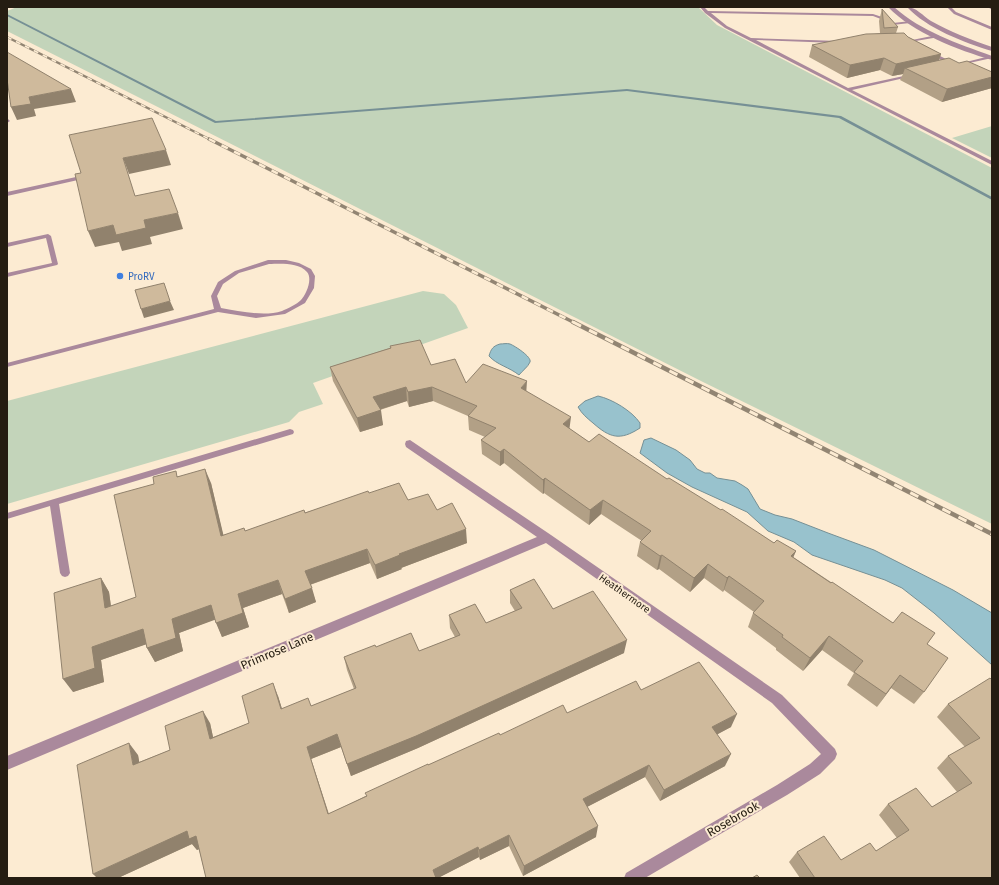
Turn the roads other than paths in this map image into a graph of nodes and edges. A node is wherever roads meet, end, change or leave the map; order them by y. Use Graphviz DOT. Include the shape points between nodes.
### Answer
graph roads {
  1 [pos="702,7"];
  2 [pos="891,7"];
  3 [pos="910,7"];
  4 [pos="949,7"];
  5 [pos="706,12"];
  6 [pos="910,22"];
  7 [pos="892,24"];
  8 [pos="895,29"];
  9 [pos="992,29"];
  10 [pos="899,35"];
  11 [pos="937,36"];
  12 [pos="751,39"];
  13 [pos="843,42"];
  14 [pos="896,42"];
  15 [pos="903,42"];
  16 [pos="992,49"];
  17 [pos="924,50"];
  18 [pos="991,58"];
  19 [pos="956,65"];
  20 [pos="948,67"];
  21 [pos="967,70"];
  22 [pos="917,74"];
  23 [pos="848,89"];
  24 [pos="992,163"];
  25 [pos="76,179"];
  26 [pos="7,194"];
  27 [pos="7,245"];
  28 [pos="7,275"];
  29 [pos="218,310"];
  30 [pos="7,365"];
  31 [pos="290,432"];
  32 [pos="410,444"];
  33 [pos="54,502"];
  34 [pos="7,516"];
  35 [pos="547,538"];
  36 [pos="65,573"];
  37 [pos="830,754"];
  38 [pos="7,763"];
  39 [pos="632,878"];
  1 -- 5 [label="lane"];
  2 -- 6 [label="street"];
  3 -- 16 [label="street" via="926,20"];
  4 -- 9 [label="lane" via="954,13"];
  5 -- 7 [label="lane" via="873,15"];
  5 -- 12 [label="lane" via="726,27"];
  6 -- 7 [label="lane"];
  6 -- 11 [label="street"];
  7 -- 8 [label="lane"];
  10 -- 15 [label="lane"];
  11 -- 15 [label="lane"];
  11 -- 18 [label="street"];
  12 -- 13 [label="lane"];
  12 -- 23 [label="lane"];
  14 -- 15 [label="lane"];
  17 -- 19 [label="lane"];
  18 -- 19 [label="lane"];
  19 -- 20 [label="lane"];
  19 -- 21 [label="lane"];
  22 -- 23 [label="lane"];
  23 -- 24 [label="lane"];
  25 -- 26 [label="lane"];
  27 -- 28 [label="lane" via="48,236 55,264"];
  29 -- 29 [label="lane" via="256,316 283,313 303,302 311,288 312,276 309,270 286,262 268,262 252,266 220,283 214,296"];
  29 -- 30 [label="lane"];
  31 -- 33 [label="lane"];
  32 -- 35 [label="street, Heathermore"];
  33 -- 34 [label="lane"];
  33 -- 36 [label="lane"];
  35 -- 37 [label="street, Heathermore" via="777,699"];
  35 -- 38 [label="street, Primrose Lane"];
  37 -- 39 [label="street, Rosebrook" via="815,770"];
}
